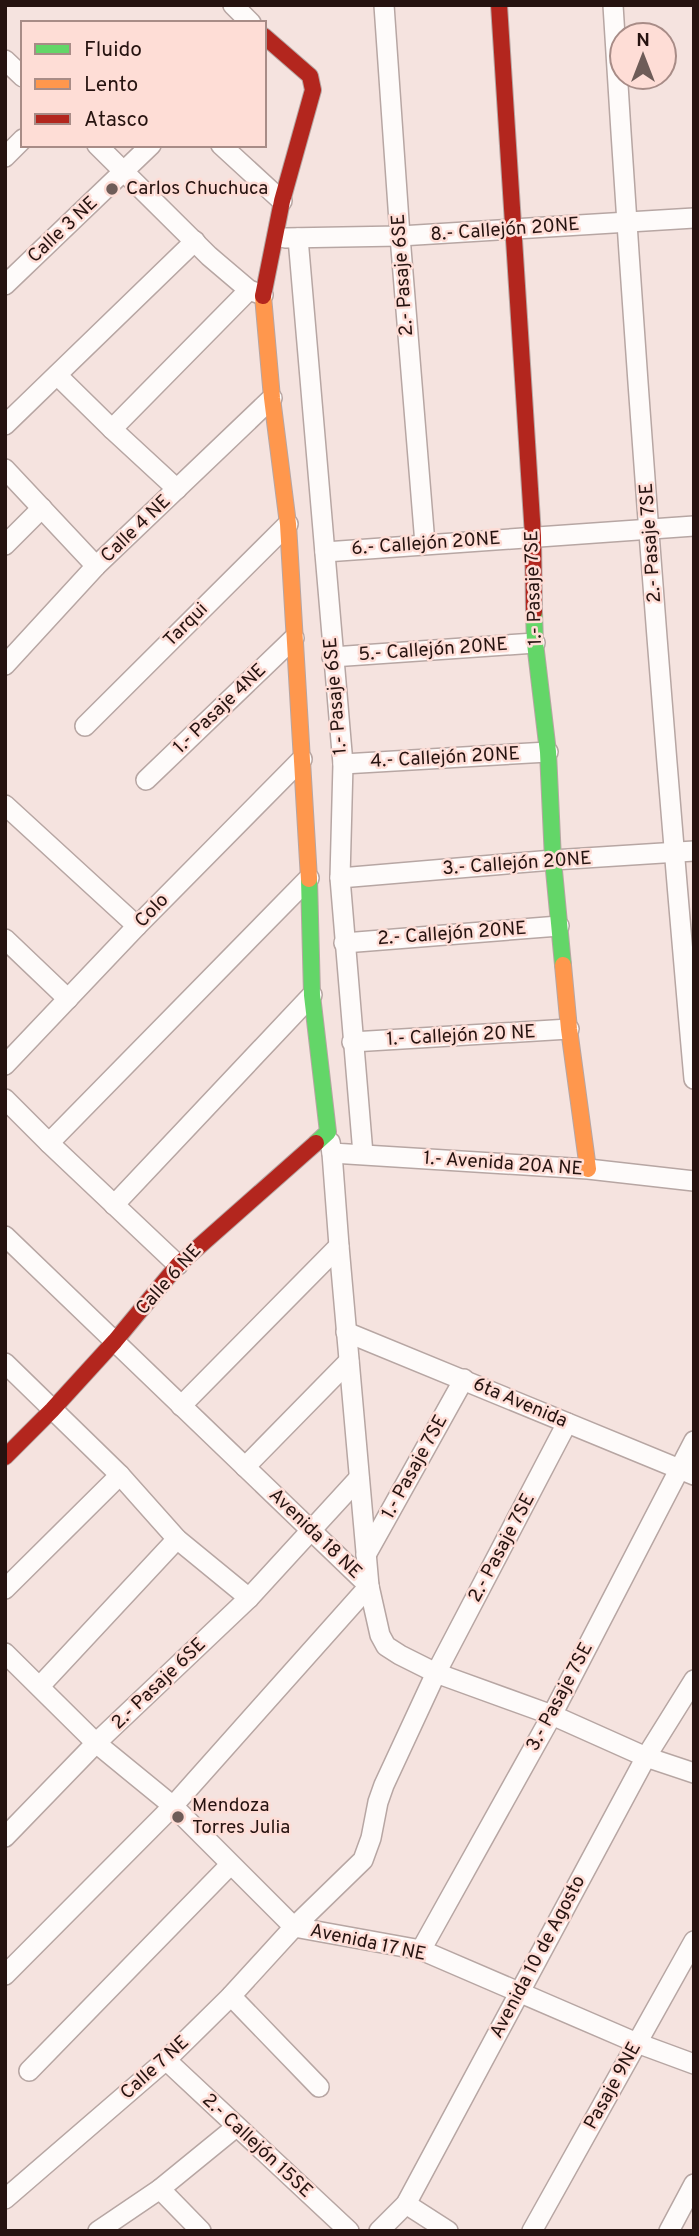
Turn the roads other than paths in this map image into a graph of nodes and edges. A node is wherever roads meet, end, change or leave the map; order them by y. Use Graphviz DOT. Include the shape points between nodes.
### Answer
graph roads {
  1 [pos="233,5"];
  2 [pos="384,5"];
  3 [pos="499,5"];
  4 [pos="613,5"];
  5 [pos="249,21"];
  6 [pos="266,38"];
  7 [pos="5,60"];
  8 [pos="21,75"];
  9 [pos="21,141"];
  10 [pos="99,147"];
  11 [pos="148,147"];
  12 [pos="223,147"];
  13 [pos="5,157"];
  14 [pos="125,172"];
  15 [pos="282,201"];
  16 [pos="694,218"];
  17 [pos="626,222"];
  18 [pos="514,228"];
  19 [pos="400,236"];
  20 [pos="298,238"];
  21 [pos="274,239"];
  22 [pos="195,241"];
  23 [pos="5,285"];
  24 [pos="256,292"];
  25 [pos="57,375"];
  26 [pos="272,398"];
  27 [pos="5,425"];
  28 [pos="111,429"];
  29 [pos="5,469"];
  30 [pos="177,489"];
  31 [pos="42,508"];
  32 [pos="288,524"];
  33 [pos="694,526"];
  34 [pos="650,530"];
  35 [pos="533,536"];
  36 [pos="425,544"];
  37 [pos="5,545"];
  38 [pos="325,552"];
  39 [pos="96,566"];
  40 [pos="293,638"];
  41 [pos="535,643"];
  42 [pos="332,657"];
  43 [pos="5,665"];
  44 [pos="85,726"];
  45 [pos="548,752"];
  46 [pos="302,759"];
  47 [pos="342,764"];
  48 [pos="146,780"];
  49 [pos="5,805"];
  50 [pos="684,852"];
  51 [pos="553,860"];
  52 [pos="309,878"];
  53 [pos="340,878"];
  54 [pos="137,926"];
  55 [pos="559,926"];
  56 [pos="5,939"];
  57 [pos="344,943"];
  58 [pos="312,995"];
  59 [pos="68,999"];
  60 [pos="569,1029"];
  61 [pos="352,1042"];
  62 [pos="5,1065"];
  63 [pos="694,1080"];
  64 [pos="5,1099"];
  65 [pos="328,1132"];
  66 [pos="49,1143"];
  67 [pos="332,1153"];
  68 [pos="363,1154"];
  69 [pos="588,1169"];
  70 [pos="694,1181"];
  71 [pos="114,1205"];
  72 [pos="5,1236"];
  73 [pos="339,1246"];
  74 [pos="178,1265"];
  75 [pos="346,1332"];
  76 [pos="115,1341"];
  77 [pos="349,1361"];
  78 [pos="5,1363"];
  79 [pos="464,1379"];
  80 [pos="181,1406"];
  81 [pos="52,1410"];
  82 [pos="568,1423"];
  83 [pos="694,1441"];
  84 [pos="5,1457"];
  85 [pos="245,1467"];
  86 [pos="686,1473"];
  87 [pos="120,1475"];
  88 [pos="359,1478"];
  89 [pos="312,1531"];
  90 [pos="177,1538"];
  91 [pos="366,1555"];
  92 [pos="369,1586"];
  93 [pos="5,1589"];
  94 [pos="250,1598"];
  95 [pos="5,1653"];
  96 [pos="436,1673"];
  97 [pos="694,1680"];
  98 [pos="40,1686"];
  99 [pos="552,1715"];
  100 [pos="96,1743"];
  101 [pos="646,1757"];
  102 [pos="694,1773"];
  103 [pos="173,1806"];
  104 [pos="5,1837"];
  105 [pos="230,1865"];
  106 [pos="294,1927"];
  107 [pos="694,1941"];
  108 [pos="421,1950"];
  109 [pos="5,1975"];
  110 [pos="519,1993"];
  111 [pos="231,1996"];
  112 [pos="637,2043"];
  113 [pos="166,2060"];
  114 [pos="694,2064"];
  115 [pos="29,2071"];
  116 [pos="319,2087"];
  117 [pos="236,2127"];
  118 [pos="694,2184"];
  119 [pos="160,2189"];
  120 [pos="5,2199"];
  121 [pos="406,2204"];
  122 [pos="98,2231"];
  123 [pos="201,2231"];
  124 [pos="349,2231"];
  125 [pos="379,2231"];
  126 [pos="448,2231"];
  127 [pos="532,2231"];
  128 [pos="669,2231"];
  1 -- 5 [label="street"];
  2 -- 19 [label="street, 2.- Pasaje 6SE"];
  3 -- 18 [label="street, 1.- Pasaje 7SE"];
  4 -- 17 [label="street, 2.- Pasaje 7SE"];
  6 -- 15 [label="street" via="313,82"];
  7 -- 8 [label="street"];
  9 -- 13 [label="street"];
  10 -- 14 [label="street"];
  11 -- 14 [label="street, Calle 3 NE"];
  12 -- 15 [label="street"];
  14 -- 22 [label="street"];
  14 -- 23 [label="street, Calle 3 NE"];
  15 -- 21 [label="street"];
  16 -- 17 [label="street, 8.- Callejón 20NE"];
  17 -- 18 [label="street, 8.- Callejón 20NE"];
  17 -- 34 [label="street, 2.- Pasaje 7SE"];
  18 -- 19 [label="street, 8.- Callejón 20NE"];
  18 -- 35 [label="street, 1.- Pasaje 7SE"];
  19 -- 20 [label="street, 8.- Callejón 20NE"];
  19 -- 36 [label="street, 2.- Pasaje 6SE"];
  20 -- 21 [label="street, 8.- Callejón 20NE"];
  20 -- 38 [label="street, 1.- Pasaje 6SE"];
  21 -- 24 [label="street"];
  22 -- 24 [label="street"];
  22 -- 25 [label="street"];
  24 -- 26 [label="street"];
  24 -- 28 [label="street"];
  25 -- 27 [label="street"];
  25 -- 28 [label="street"];
  26 -- 30 [label="street, Calle 4 NE"];
  26 -- 32 [label="street"];
  28 -- 30 [label="street"];
  29 -- 31 [label="street"];
  30 -- 39 [label="street, Calle 4 NE"];
  31 -- 37 [label="street"];
  31 -- 39 [label="street"];
  32 -- 40 [label="street"];
  32 -- 44 [label="street, Tarqui"];
  33 -- 34 [label="street, 6.- Callejón 20NE"];
  34 -- 35 [label="street, 6.- Callejón 20NE"];
  34 -- 50 [label="street, 2.- Pasaje 7SE"];
  35 -- 36 [label="street, 6.- Callejón 20NE"];
  35 -- 41 [label="street, 1.- Pasaje 7SE"];
  36 -- 38 [label="street, 6.- Callejón 20NE"];
  38 -- 42 [label="street, 1.- Pasaje 6SE"];
  39 -- 43 [label="street, Calle 4 NE"];
  40 -- 46 [label="street"];
  40 -- 48 [label="street, 1.- Pasaje 4NE"];
  41 -- 42 [label="street, 5.- Callejón 20NE"];
  41 -- 45 [label="street, 1.- Pasaje 7SE"];
  42 -- 47 [label="street, 1.- Pasaje 6SE"];
  45 -- 47 [label="street, 4.- Callejón 20NE"];
  45 -- 51 [label="street, 1.- Pasaje 7SE"];
  46 -- 52 [label="street"];
  46 -- 54 [label="street, Colo"];
  47 -- 53 [label="street, 1.- Pasaje 6SE"];
  49 -- 54 [label="street"];
  50 -- 51 [label="street, 3.- Callejón 20NE"];
  50 -- 63 [label="street, 2.- Pasaje 7SE"];
  51 -- 53 [label="street, 3.- Callejón 20NE"];
  51 -- 55 [label="street, 1.- Pasaje 7SE"];
  52 -- 58 [label="street"];
  52 -- 66 [label="street"];
  53 -- 57 [label="street, 1.- Pasaje 6SE"];
  54 -- 59 [label="street, Colo"];
  55 -- 57 [label="street, 2.- Callejón 20NE"];
  55 -- 60 [label="street, 1.- Pasaje 7SE"];
  56 -- 59 [label="street"];
  57 -- 61 [label="street, 1.- Pasaje 6SE"];
  58 -- 65 [label="street"];
  58 -- 71 [label="street"];
  59 -- 62 [label="street, Colo"];
  60 -- 61 [label="street, 1.- Callejón 20 NE"];
  60 -- 69 [label="street, 1.- Pasaje 7SE"];
  61 -- 68 [label="street, 1.- Pasaje 6SE"];
  64 -- 66 [label="street"];
  65 -- 67 [label="street"];
  65 -- 74 [label="street, Calle 6 NE"];
  66 -- 71 [label="street"];
  67 -- 68 [label="street, 1.- Avenida 20A NE"];
  67 -- 73 [label="street"];
  68 -- 69 [label="street, 1.- Avenida 20A NE"];
  69 -- 70 [label="street, 1.- Avenida 20A NE"];
  71 -- 74 [label="street"];
  72 -- 76 [label="street, Avenida 18 NE"];
  73 -- 75 [label="street"];
  73 -- 80 [label="street"];
  74 -- 76 [label="street, Calle 6 NE"];
  75 -- 77 [label="street"];
  75 -- 79 [label="street, 6ta Avenida"];
  76 -- 80 [label="street, Avenida 18 NE"];
  76 -- 81 [label="street, Calle 6 NE"];
  77 -- 85 [label="street"];
  77 -- 88 [label="street"];
  78 -- 81 [label="street"];
  79 -- 82 [label="street, 6ta Avenida"];
  79 -- 91 [label="street, 1.- Pasaje 7SE"];
  80 -- 85 [label="street, Avenida 18 NE"];
  81 -- 84 [label="street, Calle 6 NE"];
  81 -- 87 [label="street"];
  82 -- 86 [label="street, 6ta Avenida"];
  82 -- 96 [label="street, 2.- Pasaje 7SE"];
  83 -- 86 [label="street, 3.- Pasaje 7SE"];
  85 -- 89 [label="street, Avenida 18 NE"];
  86 -- 99 [label="street, 3.- Pasaje 7SE"];
  87 -- 90 [label="street"];
  87 -- 93 [label="street"];
  88 -- 89 [label="street, 2.- Pasaje 6SE"];
  88 -- 91 [label="street"];
  89 -- 92 [label="street, Avenida 18 NE"];
  89 -- 94 [label="street, 2.- Pasaje 6SE"];
  90 -- 94 [label="street"];
  90 -- 98 [label="street"];
  91 -- 92 [label="street"];
  92 -- 96 [label="street, Avenida 18 NE" via="386,1646"];
  92 -- 103 [label="street"];
  94 -- 100 [label="street, 2.- Pasaje 6SE"];
  95 -- 98 [label="street, Avenida 17 NE"];
  96 -- 99 [label="street, Avenida 18 NE"];
  96 -- 106 [label="street, 2.- Pasaje 7SE" via="384,1784 363,1860"];
  97 -- 101 [label="street, Avenida 10 de Agosto"];
  98 -- 100 [label="street, Avenida 17 NE"];
  99 -- 101 [label="street, Avenida 18 NE"];
  99 -- 108 [label="street, 3.- Pasaje 7SE"];
  100 -- 103 [label="street, Avenida 17 NE"];
  100 -- 104 [label="street, 2.- Pasaje 6SE"];
  101 -- 102 [label="street, Avenida 18 NE"];
  101 -- 110 [label="street, Avenida 10 de Agosto"];
  103 -- 105 [label="street, Avenida 17 NE"];
  103 -- 109 [label="street"];
  105 -- 106 [label="street, Avenida 17 NE"];
  105 -- 115 [label="street"];
  106 -- 108 [label="street, Avenida 17 NE"];
  106 -- 111 [label="street, Calle 7 NE"];
  107 -- 112 [label="street, Pasaje 9NE"];
  108 -- 110 [label="street, Avenida 17 NE"];
  110 -- 112 [label="street, Avenida 17 NE"];
  110 -- 121 [label="street, Avenida 10 de Agosto"];
  111 -- 113 [label="street, Calle 7 NE"];
  111 -- 116 [label="street"];
  112 -- 114 [label="street, Avenida 17 NE"];
  112 -- 127 [label="street, Pasaje 9NE"];
  113 -- 117 [label="street, 2.- Callejón 15SE"];
  113 -- 120 [label="street, Calle 7 NE"];
  117 -- 119 [label="street"];
  117 -- 124 [label="street, 2.- Callejón 15SE"];
  118 -- 128 [label="street"];
  119 -- 122 [label="street"];
  119 -- 123 [label="street"];
  121 -- 125 [label="street, Avenida 10 de Agosto"];
  121 -- 126 [label="street"];
}
